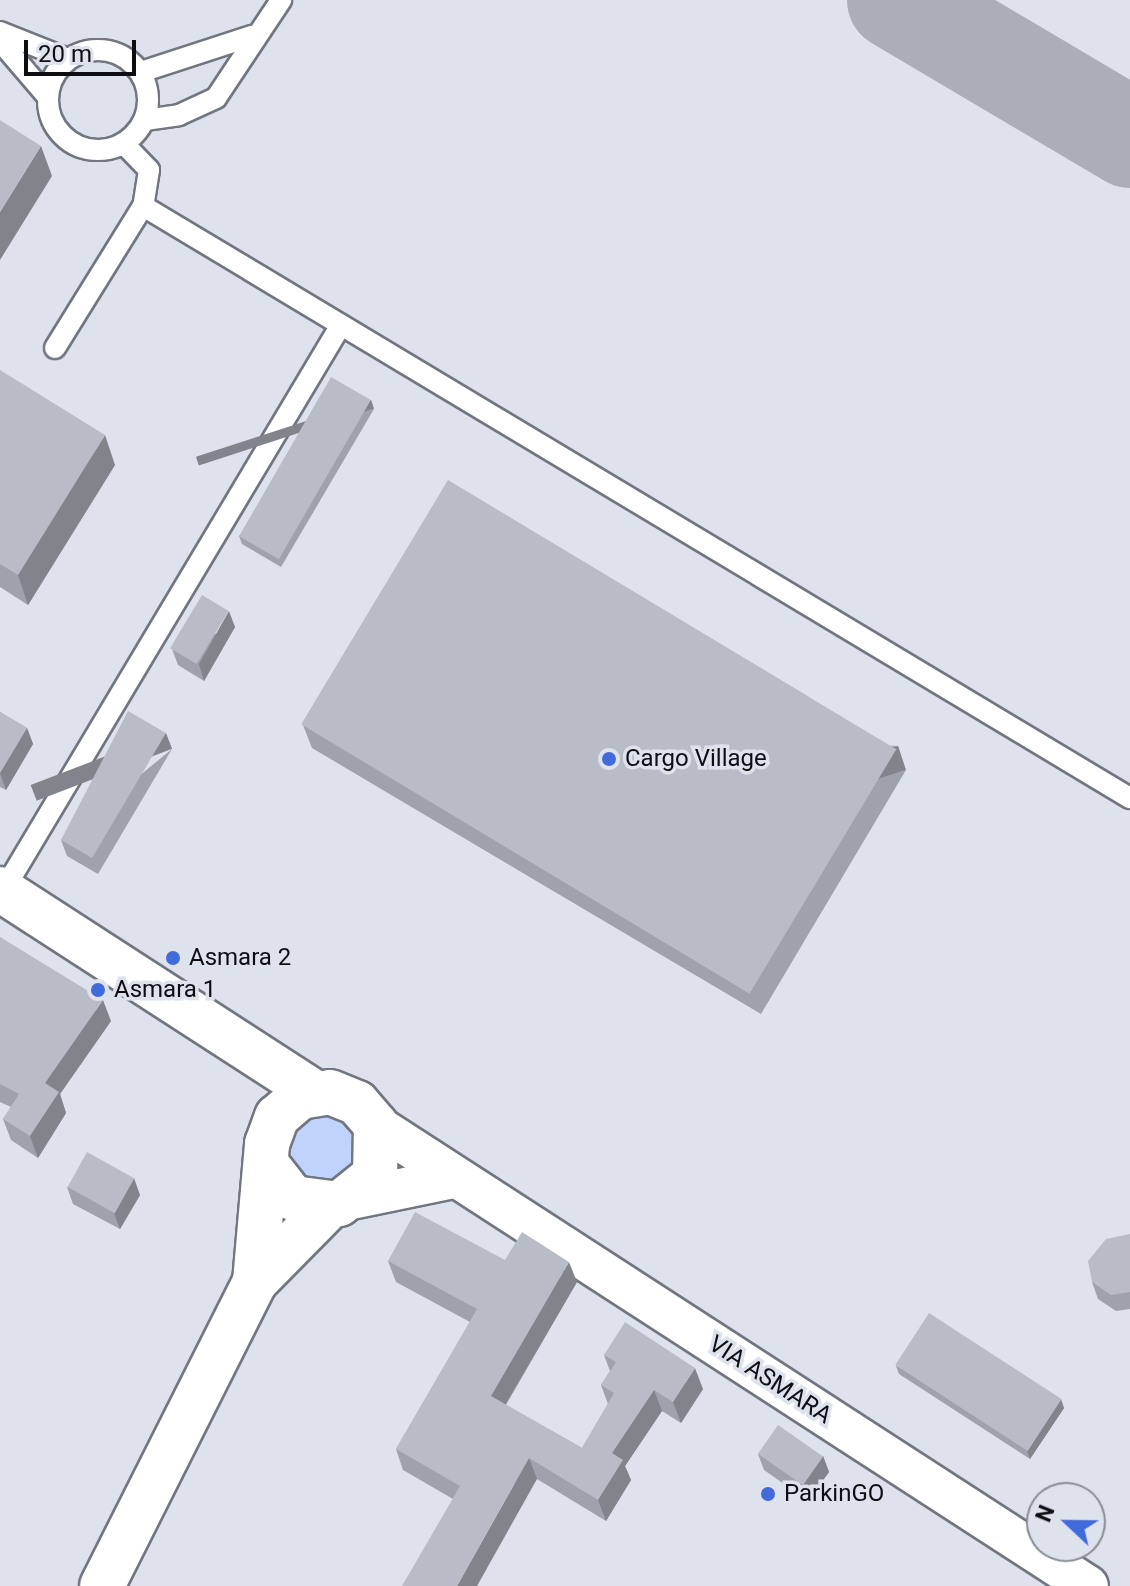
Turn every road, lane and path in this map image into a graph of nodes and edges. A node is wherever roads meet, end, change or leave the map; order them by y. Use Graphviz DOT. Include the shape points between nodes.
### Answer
graph roads {
  1 [pos="281,0"];
  2 [pos="0,32"];
  3 [pos="252,36"];
  4 [pos="0,41"];
  5 [pos="68,59"];
  6 [pos="141,72"];
  7 [pos="48,97"];
  8 [pos="145,120"];
  9 [pos="124,144"];
  10 [pos="143,206"];
  11 [pos="341,325"];
  12 [pos="55,348"];
  13 [pos="1130,798"];
  14 [pos="1,890"];
  15 [pos="229,1038"];
  16 [pos="315,1093"];
  17 [pos="277,1117"];
  18 [pos="376,1125"];
  19 [pos="268,1166"];
  20 [pos="449,1179"];
  21 [pos="341,1203"];
  22 [pos="255,1282"];
  23 [pos="102,1586"];
  24 [pos="1088,1586"];
  1 -- 3 [label="lane"];
  2 -- 5 [label="lane"];
  3 -- 6 [label="lane"];
  3 -- 8 [label="lane" via="216,98 179,115"];
  4 -- 7 [label="lane"];
  5 -- 6 [label="lane" via="115,52"];
  5 -- 7 [label="lane"];
  6 -- 8 [label="lane"];
  7 -- 9 [label="lane" via="51,120 74,145 90,150"];
  8 -- 9 [label="lane"];
  9 -- 10 [label="lane" via="149,170"];
  10 -- 11 [label="lane"];
  10 -- 12 [label="lane"];
  11 -- 13 [label="lane"];
  11 -- 14 [label="lane"];
  14 -- 15 [label="street"];
  15 -- 16 [label="street"];
  15 -- 17 [label="street"];
  16 -- 17 [label="street"];
  16 -- 18 [label="street" via="345,1096"];
  17 -- 19 [label="street"];
  18 -- 20 [label="street, VIA ASMARA"];
  18 -- 21 [label="street" via="375,1175"];
  19 -- 21 [label="street" via="293,1198"];
  19 -- 22 [label="street"];
  20 -- 21 [label="street"];
  20 -- 24 [label="street, VIA ASMARA"];
  21 -- 22 [label="street"];
  22 -- 23 [label="street"];
}
